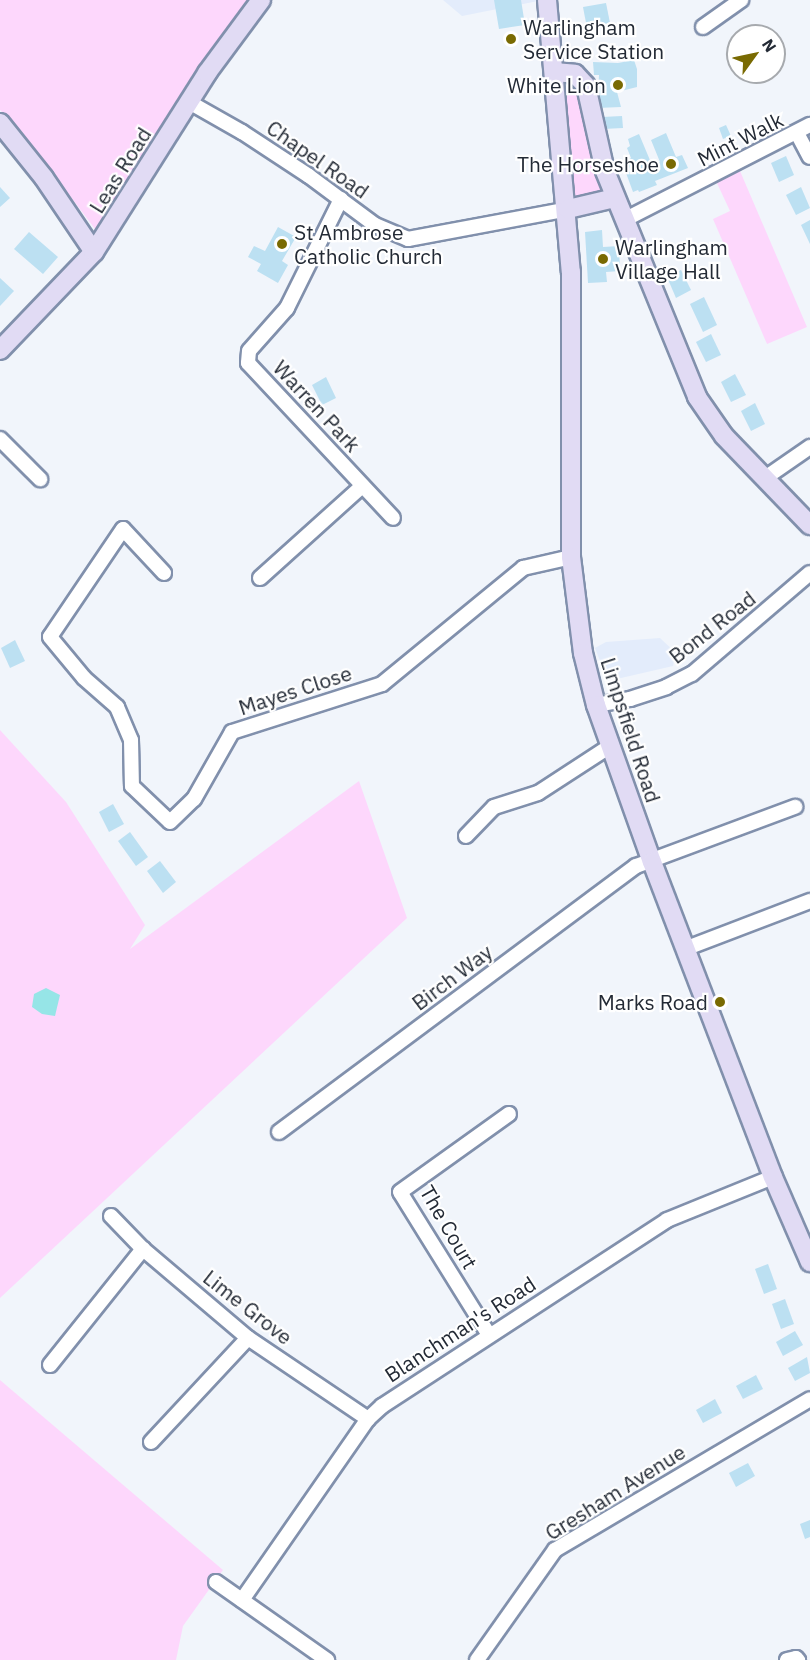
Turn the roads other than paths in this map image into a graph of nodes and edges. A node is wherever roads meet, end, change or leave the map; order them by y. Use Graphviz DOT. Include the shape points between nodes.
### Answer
graph roads {
  1 [pos="261,0"];
  2 [pos="547,0"];
  3 [pos="741,0"];
  4 [pos="703,27"];
  5 [pos="554,72"];
  6 [pos="189,102"];
  7 [pos="0,123"];
  8 [pos="810,126"];
  9 [pos="797,133"];
  10 [pos="810,157"];
  11 [pos="615,198"];
  12 [pos="341,199"];
  13 [pos="568,209"];
  14 [pos="624,220"];
  15 [pos="94,252"];
  16 [pos="0,350"];
  17 [pos="0,439"];
  18 [pos="810,447"];
  19 [pos="765,478"];
  20 [pos="40,479"];
  21 [pos="362,486"];
  22 [pos="393,518"];
  23 [pos="810,525"];
  24 [pos="571,557"];
  25 [pos="164,573"];
  26 [pos="810,573"];
  27 [pos="260,578"];
  28 [pos="596,705"];
  29 [pos="610,746"];
  30 [pos="795,807"];
  31 [pos="466,836"];
  32 [pos="652,862"];
  33 [pos="810,901"];
  34 [pos="687,948"];
  35 [pos="509,1114"];
  36 [pos="279,1132"];
  37 [pos="773,1177"];
  38 [pos="111,1216"];
  39 [pos="143,1249"];
  40 [pos="808,1250"];
  41 [pos="489,1335"];
  42 [pos="248,1338"];
  43 [pos="50,1365"];
  44 [pos="810,1399"];
  45 [pos="368,1419"];
  46 [pos="151,1442"];
  47 [pos="216,1582"];
  48 [pos="242,1600"];
  49 [pos="327,1660"];
  50 [pos="477,1660"];
  51 [pos="787,1660"];
  52 [pos="798,1660"];
  1 -- 6 [label="main road, Leas Road"];
  2 -- 5 [label="main road, Limpsfield Road"];
  3 -- 4 [label="street"];
  5 -- 11 [label="main road" via="574,74 586,86 602,161"];
  5 -- 13 [label="main road, Limpsfield Road"];
  6 -- 12 [label="street, Chapel Road" via="242,132"];
  6 -- 15 [label="main road, Leas Road"];
  7 -- 15 [label="main road" via="44,178"];
  8 -- 9 [label="street, Mint Walk"];
  9 -- 10 [label="street"];
  9 -- 14 [label="street, Mint Walk"];
  11 -- 13 [label="main road"];
  11 -- 14 [label="main road"];
  12 -- 13 [label="street, Chapel Road" via="375,225 408,239"];
  12 -- 21 [label="street, Warren Park" via="287,308 249,351 248,363"];
  13 -- 24 [label="main road, Limpsfield Road" via="572,272"];
  14 -- 19 [label="main road" via="697,397 716,426"];
  15 -- 16 [label="main road, Leas Road"];
  17 -- 20 [label="street"];
  18 -- 19 [label="street"];
  19 -- 23 [label="main road"];
  21 -- 22 [label="street, Warren Park"];
  21 -- 27 [label="street"];
  24 -- 25 [label="street, Mayes Close" via="523,568 382,684 232,732 194,799 170,822 132,786 131,740 117,707 84,678 50,637 123,530"];
  24 -- 28 [label="main road, Limpsfield Road" via="583,653"];
  26 -- 28 [label="street, Bond Road" via="692,674 630,699"];
  28 -- 29 [label="main road, Limpsfield Road"];
  29 -- 31 [label="street" via="538,793 494,807"];
  29 -- 32 [label="main road, Limpsfield Road"];
  30 -- 32 [label="street, Birch Way"];
  32 -- 34 [label="main road, Limpsfield Road"];
  32 -- 36 [label="street, Birch Way" via="636,866"];
  33 -- 34 [label="street"];
  34 -- 37 [label="main road, Limpsfield Road"];
  35 -- 41 [label="street, The Court" via="400,1192"];
  37 -- 40 [label="main road, Limpsfield Road"];
  37 -- 41 [label="street, Blanchman's Road" via="667,1220"];
  38 -- 39 [label="street, Lime Grove"];
  39 -- 42 [label="street, Lime Grove"];
  39 -- 43 [label="street"];
  41 -- 45 [label="street, Blanchman's Road"];
  42 -- 45 [label="street, Lime Grove"];
  42 -- 46 [label="street"];
  44 -- 50 [label="street, Gresham Avenue" via="555,1550"];
  45 -- 48 [label="street, Blanchman's Road"];
  47 -- 48 [label="street"];
  48 -- 49 [label="street"];
  51 -- 52 [label="street"];
}
